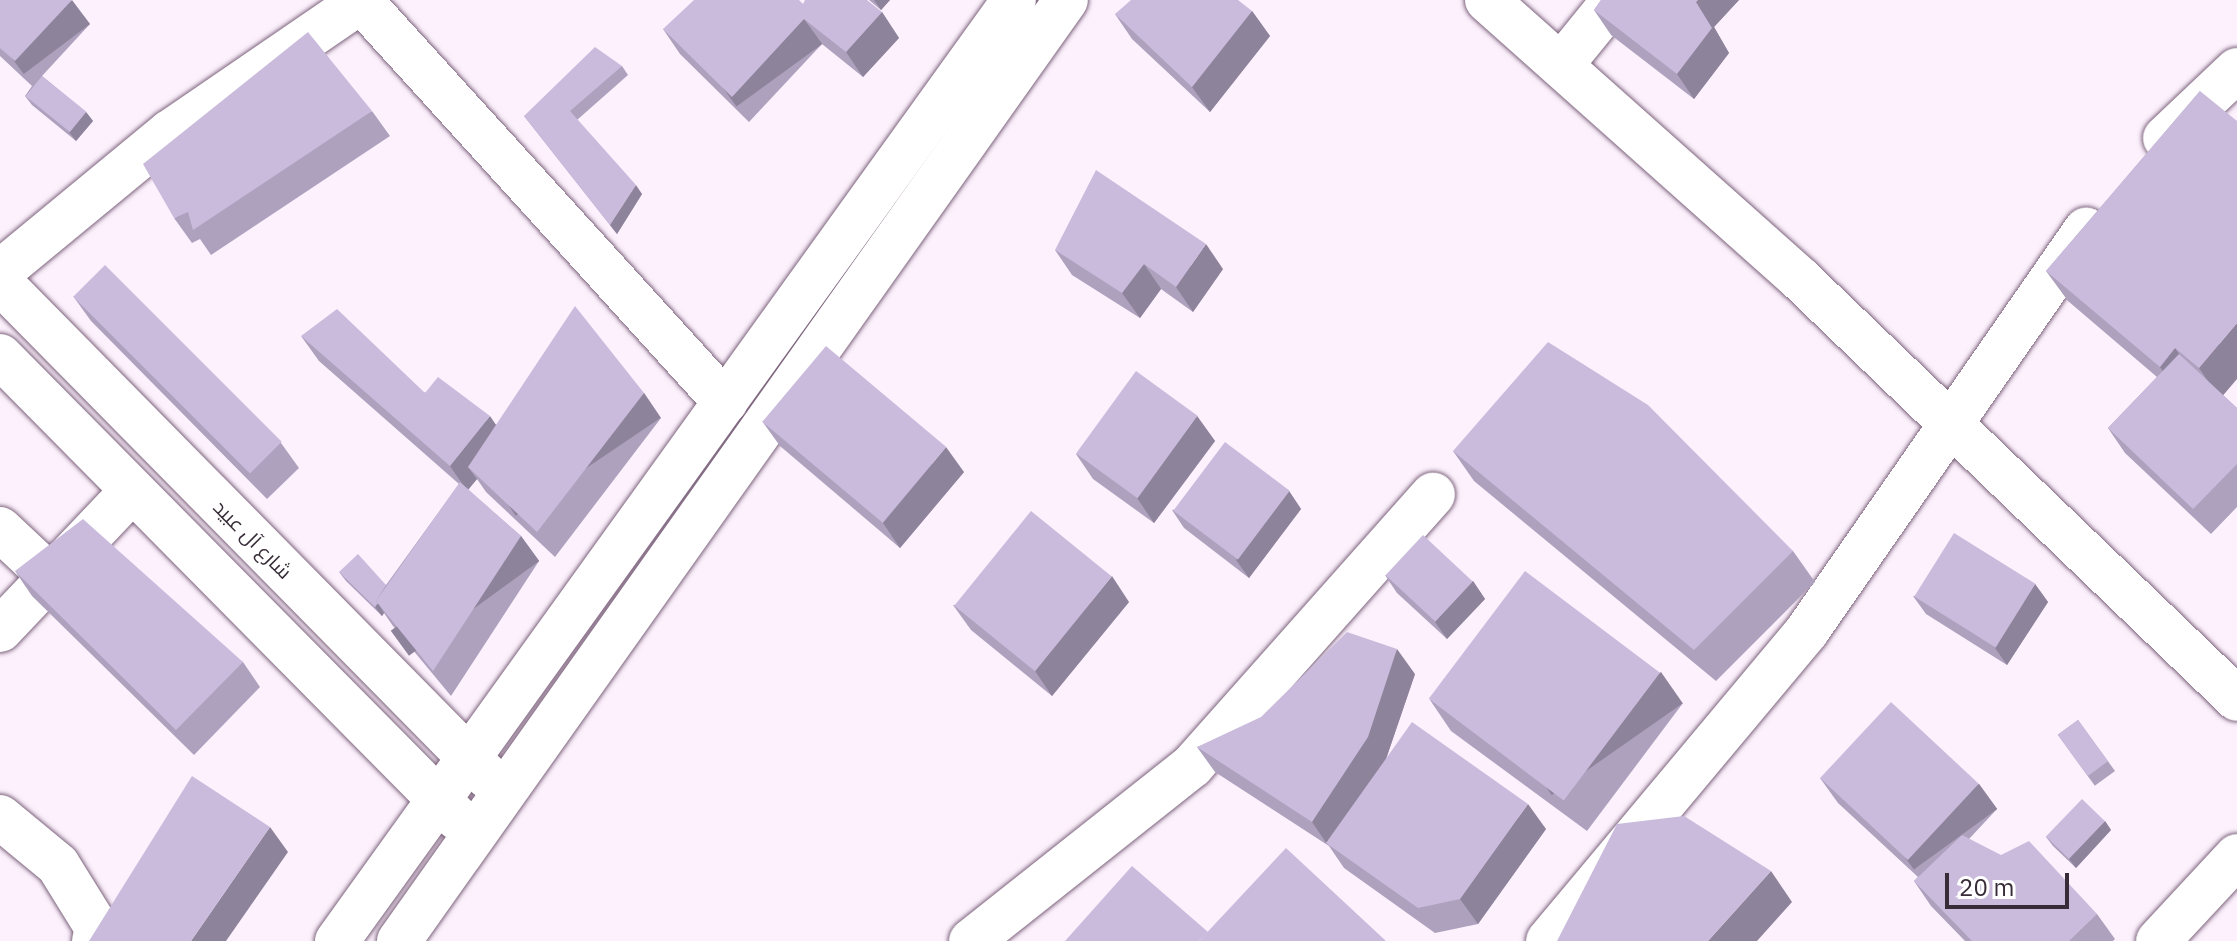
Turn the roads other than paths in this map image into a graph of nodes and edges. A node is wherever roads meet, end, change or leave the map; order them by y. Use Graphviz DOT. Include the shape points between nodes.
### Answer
graph roads {
  1 [pos="1014,0"];
  2 [pos="1066,0"];
  3 [pos="1487,0"];
  4 [pos="1614,0"];
  5 [pos="362,1"];
  6 [pos="1562,64"];
  7 [pos="2237,70"];
  8 [pos="0,272"];
  9 [pos="0,282"];
  10 [pos="0,356"];
  11 [pos="725,402"];
  12 [pos="1949,426"];
  13 [pos="132,491"];
  14 [pos="1433,495"];
  15 [pos="0,529"];
  16 [pos="50,576"];
  17 [pos="0,630"];
  18 [pos="2237,699"];
  19 [pos="467,757"];
  20 [pos="507,795"];
  21 [pos="436,799"];
  22 [pos="0,817"];
  23 [pos="478,836"];
  24 [pos="2237,856"];
  25 [pos="94,941"];
  26 [pos="337,941"];
  27 [pos="399,941"];
  28 [pos="972,941"];
  29 [pos="1548,941"];
  30 [pos="2158,941"];
  1 -- 11 [label="street"];
  2 -- 20 [label="street"];
  3 -- 6 [label="street"];
  4 -- 6 [label="street"];
  5 -- 8 [label="street" via="170,132"];
  5 -- 11 [label="street"];
  6 -- 12 [label="street" via="1800,279"];
  7 -- 12 [label="street" via="2127,181"];
  9 -- 19 [label="street, شارع آل عبيد"];
  10 -- 13 [label="street"];
  11 -- 19 [label="street"];
  12 -- 18 [label="street"];
  12 -- 29 [label="street" via="1807,631"];
  13 -- 16 [label="street"];
  13 -- 21 [label="street"];
  14 -- 28 [label="street" via="1192,766"];
  15 -- 16 [label="street"];
  16 -- 17 [label="street"];
  19 -- 20 [label="street, شارع آل عبيد"];
  19 -- 21 [label="street"];
  20 -- 23 [label="street"];
  21 -- 23 [label="street"];
  21 -- 26 [label="street"];
  22 -- 25 [label="street" via="58,865 97,928"];
  23 -- 27 [label="street"];
  24 -- 30 [label="street"];
}
